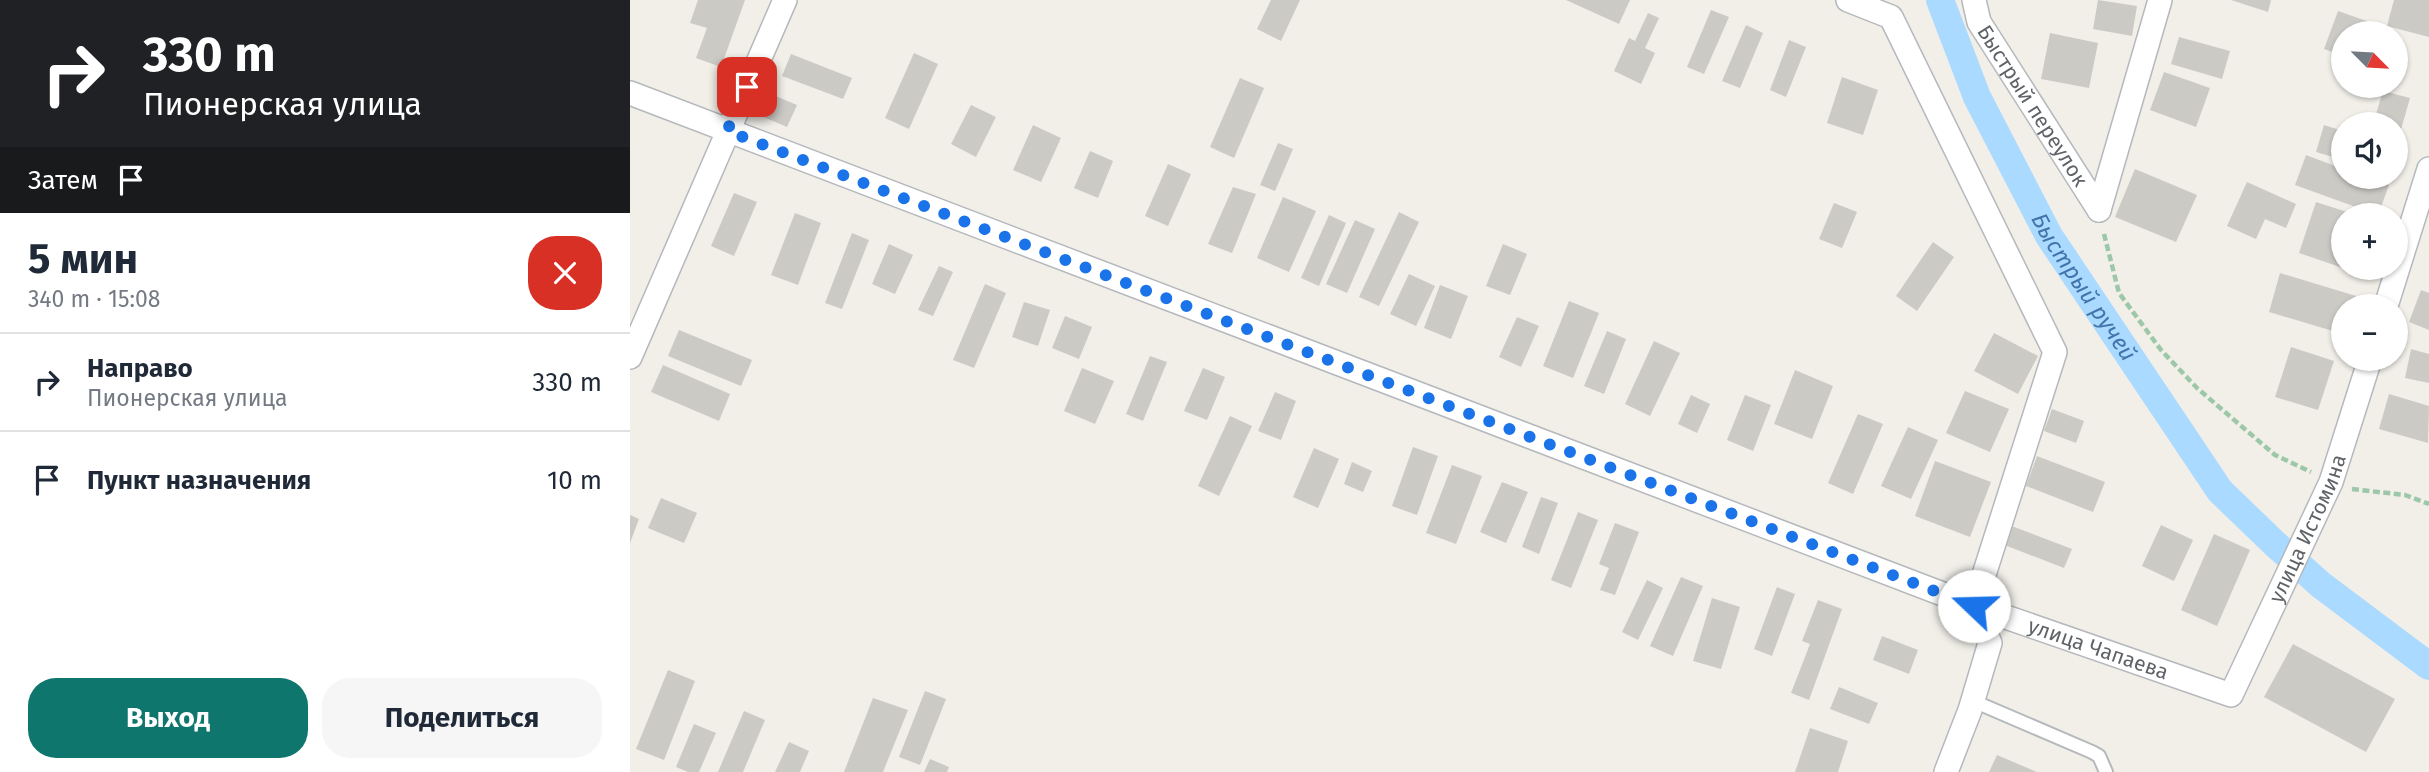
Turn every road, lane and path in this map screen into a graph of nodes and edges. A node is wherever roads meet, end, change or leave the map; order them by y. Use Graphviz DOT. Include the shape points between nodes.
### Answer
graph roads {
  1 [pos="785,0"];
  2 [pos="1848,0"];
  3 [pos="1974,0"];
  4 [pos="2160,0"];
  5 [pos="630,93"];
  6 [pos="727,131"];
  7 [pos="2429,169"];
  8 [pos="2099,210"];
  9 [pos="2390,294"];
  10 [pos="630,357"];
  11 [pos="2366,371"];
  12 [pos="2331,482"];
  13 [pos="2429,505"];
  14 [pos="1974,606"];
  15 [pos="2231,695"];
  16 [pos="1973,701"];
  17 [pos="1946,772"];
  18 [pos="2106,772"];
  1 -- 6 [label="street"];
  2 -- 14 [label="street" via="1891,17 2055,352"];
  3 -- 8 [label="street, Быстрый переулок" via="1979,22"];
  4 -- 8 [label="street"];
  5 -- 6 [label="street, улица Чапаева"];
  6 -- 10 [label="street"];
  6 -- 14 [label="street, улица Чапаева"];
  7 -- 9 [label="street"];
  8 -- 12 [label="path" via="2119,293 2161,350 2197,388 2275,455"];
  11 -- 12 [label="street, улица Истомина"];
  12 -- 13 [label="path" via="2405,495"];
  12 -- 15 [label="street, улица Истомина"];
  14 -- 15 [label="street, улица Чапаева"];
  14 -- 16 [label="street" via="1990,643"];
  16 -- 17 [label="street"];
  16 -- 18 [label="lane" via="2092,752"];
}
